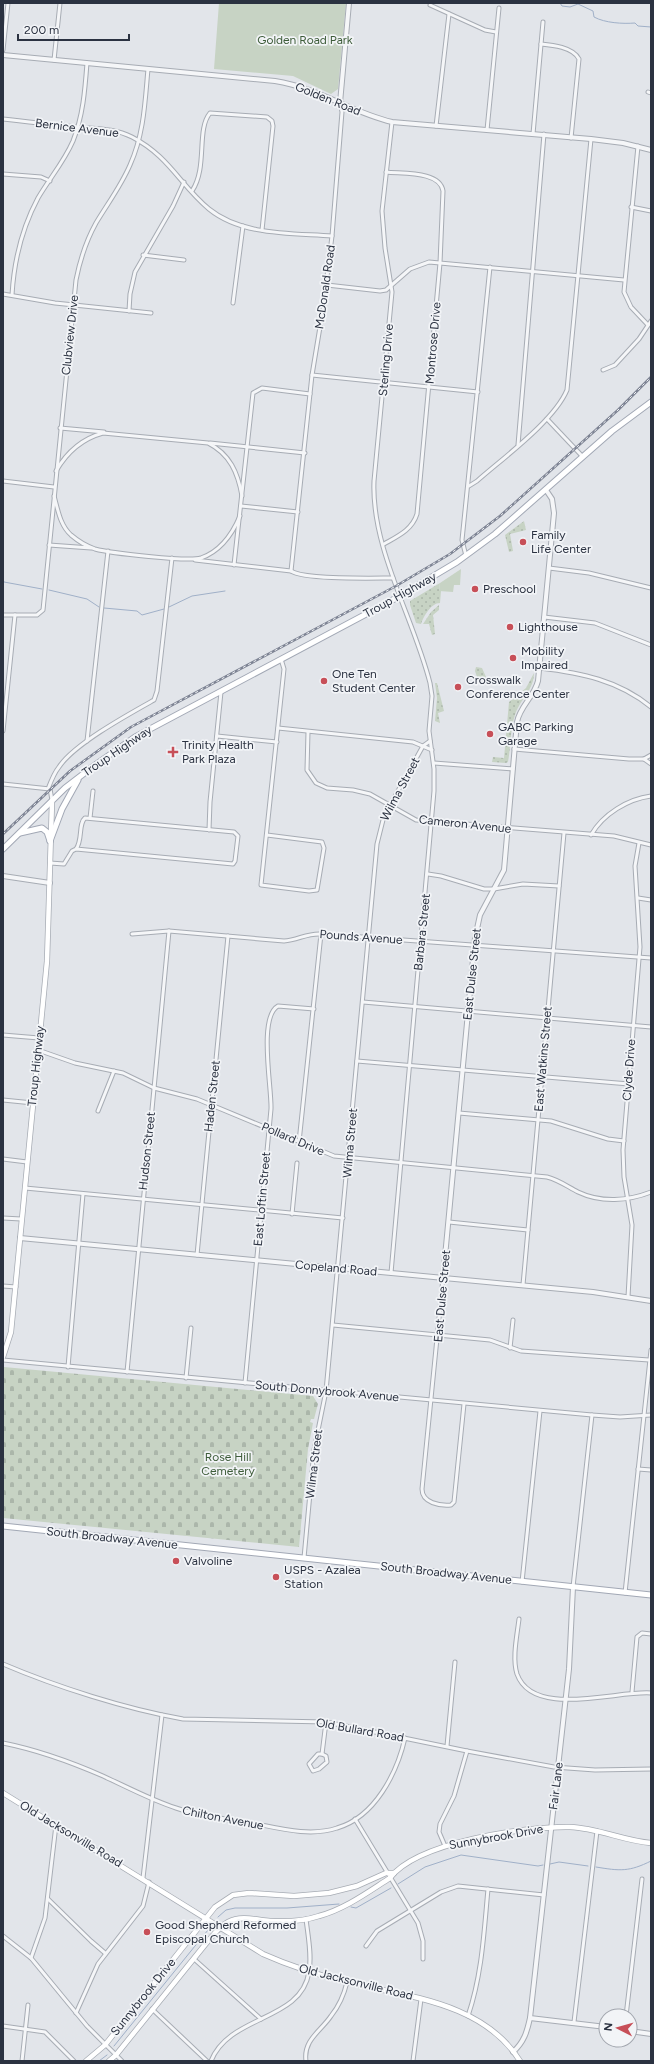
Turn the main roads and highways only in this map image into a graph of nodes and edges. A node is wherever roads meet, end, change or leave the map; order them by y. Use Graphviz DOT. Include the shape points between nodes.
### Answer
graph roads {
  1 [pos="651,402"];
  2 [pos="80,776"];
  3 [pos="52,802"];
  4 [pos="19,834"];
  5 [pos="50,841"];
  6 [pos="3,849"];
  7 [pos="3,1359"];
  8 [pos="3,1526"];
  9 [pos="651,1595"];
  10 [pos="3,1793"];
  11 [pos="651,1843"];
  12 [pos="394,1872"];
  13 [pos="206,1919"];
  14 [pos="220,1928"];
  15 [pos="86,2061"];
  16 [pos="109,2061"];
  17 [pos="520,2061"];
  1 -- 2 [label="main road, Troup Highway" via="612,431 495,534 466,556 400,596 135,737"];
  2 -- 3 [label="main road, Troup Highway"];
  2 -- 5 [label="main road" via="62,809"];
  3 -- 4 [label="main road"];
  3 -- 5 [label="main road, Troup Highway"];
  4 -- 5 [label="main road" via="42,828 47,832"];
  4 -- 6 [label="main road"];
  5 -- 7 [label="main road, Troup Highway" via="48,961 11,1332"];
  8 -- 9 [label="main road, South Broadway Avenue"];
  10 -- 13 [label="main road, Old Jacksonville Road"];
  11 -- 12 [label="main road, Sunnybrook Drive" via="570,1827 515,1832 445,1846"];
  12 -- 13 [label="main road, Sunnybrook Drive" via="329,1893 294,1896 250,1893 233,1895 215,1907"];
  12 -- 14 [label="main road, Sunnybrook Drive" via="390,1878 335,1911 306,1919 274,1921 241,1918 230,1921"];
  13 -- 14 [label="main road, Old Jacksonville Road"];
  13 -- 15 [label="main road, Sunnybrook Drive" via="105,2045"];
  14 -- 16 [label="main road, Sunnybrook Drive"];
  14 -- 17 [label="main road, Old Jacksonville Road" via="263,1954 309,1972 456,2010 491,2030"];
}
